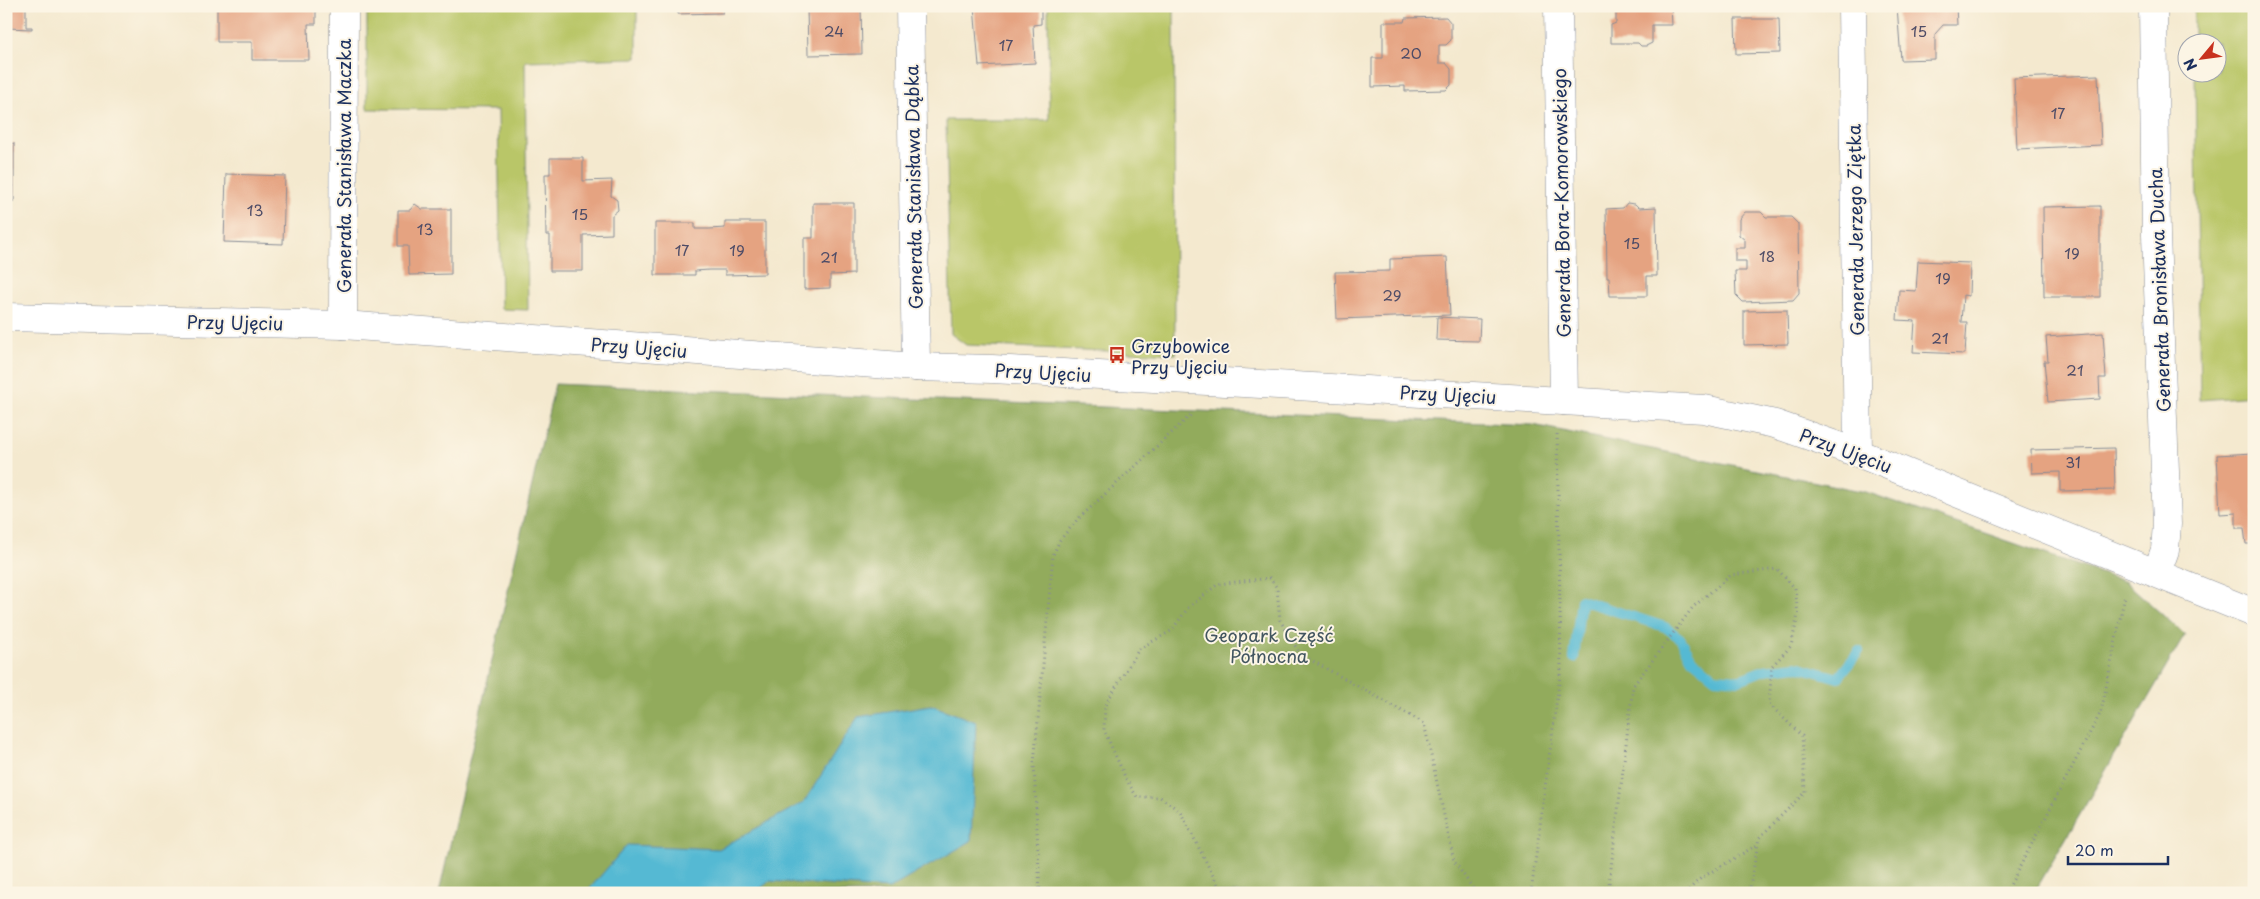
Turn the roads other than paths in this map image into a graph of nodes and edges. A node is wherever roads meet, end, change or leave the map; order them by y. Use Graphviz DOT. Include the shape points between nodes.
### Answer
graph roads {
  1 [pos="344,6"];
  2 [pos="910,6"];
  3 [pos="1558,6"];
  4 [pos="1852,6"];
  5 [pos="2153,6"];
  6 [pos="6,316"];
  7 [pos="343,325"];
  8 [pos="916,367"];
  9 [pos="1564,401"];
  10 [pos="1858,453"];
  11 [pos="2157,572"];
  12 [pos="2254,613"];
  1 -- 7 [label="street, Generała Stanisława Maczka"];
  2 -- 8 [label="street, Generała Stanisława Dąbka"];
  3 -- 9 [label="street, Generała Bora-Komorowskiego"];
  4 -- 10 [label="street, Generała Jerzego Ziętka"];
  5 -- 11 [label="street, Generała Bronisława Ducha" via="2167,524 2165,550"];
  6 -- 7 [label="street, Przy Ujęciu"];
  7 -- 8 [label="street, Przy Ujęciu"];
  8 -- 9 [label="street, Przy Ujęciu" via="1022,370"];
  9 -- 10 [label="street, Przy Ujęciu" via="1704,409 1775,424"];
  10 -- 11 [label="street, Przy Ujęciu"];
  11 -- 12 [label="street, Przy Ujęciu"];
}
